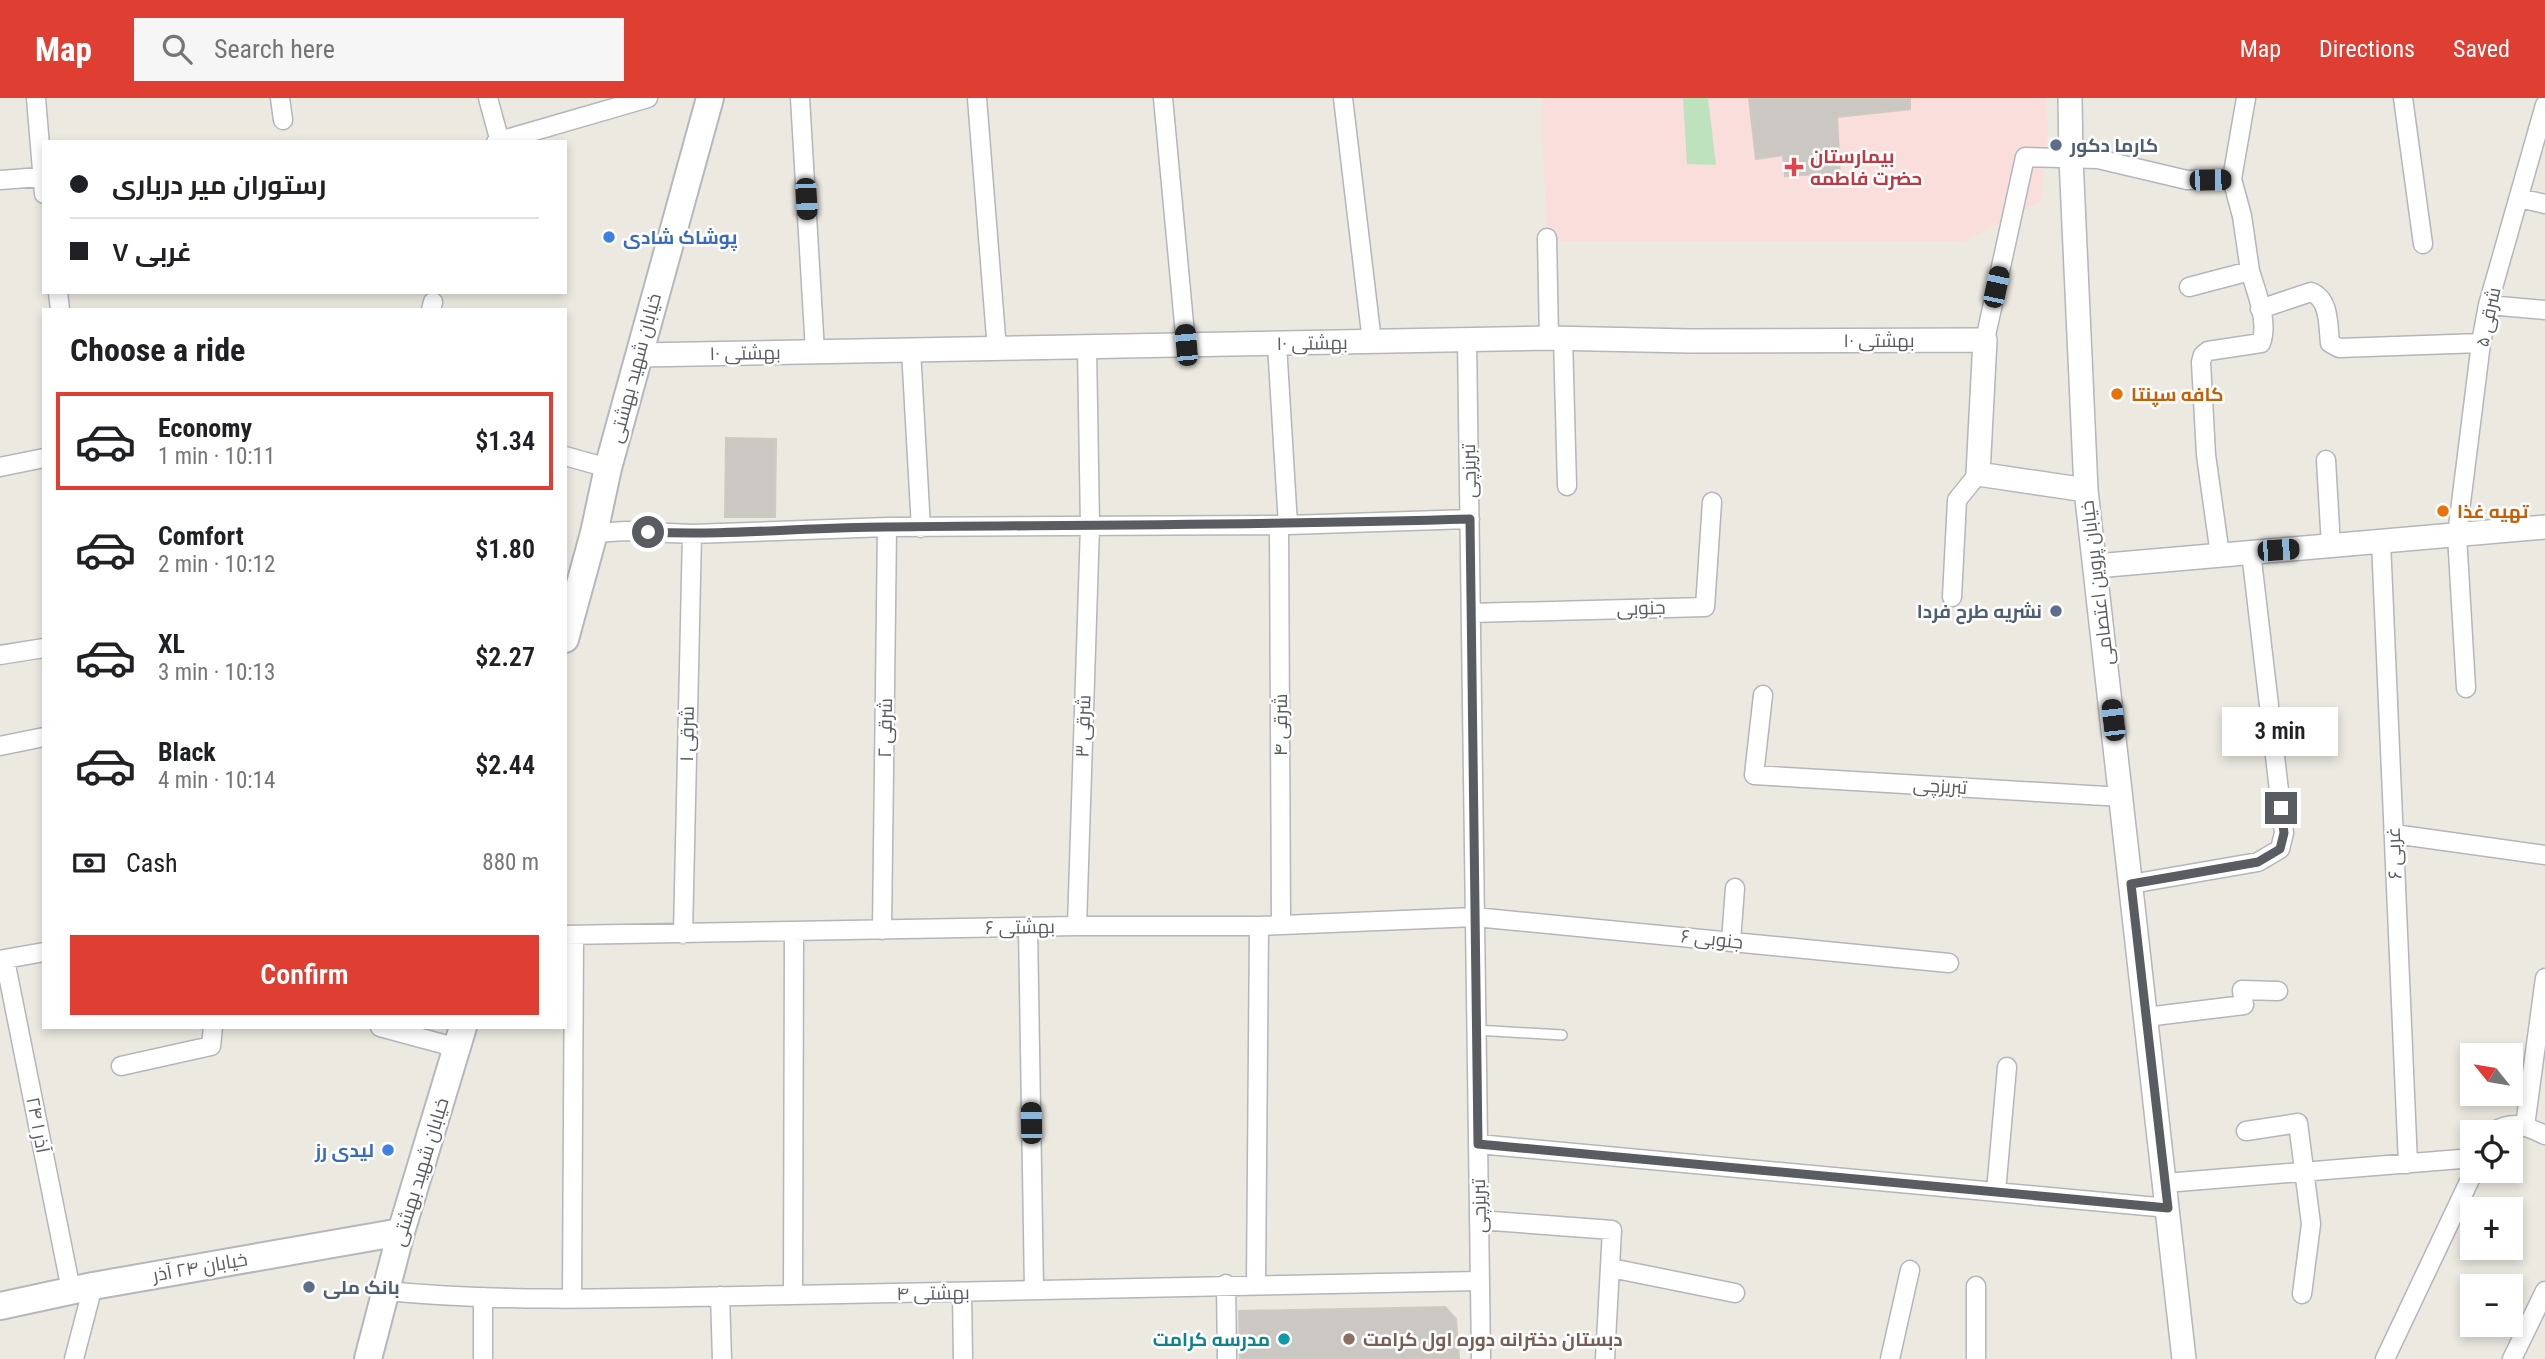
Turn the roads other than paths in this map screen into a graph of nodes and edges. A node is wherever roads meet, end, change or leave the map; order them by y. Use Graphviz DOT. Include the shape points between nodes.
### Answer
graph roads {
  1 [pos="36,98"];
  2 [pos="280,98"];
  3 [pos="488,98"];
  4 [pos="648,98"];
  5 [pos="710,98"];
  6 [pos="800,98"];
  7 [pos="977,98"];
  8 [pos="1163,98"];
  9 [pos="1343,98"];
  10 [pos="2070,98"];
  11 [pos="2246,98"];
  12 [pos="2403,98"];
  13 [pos="2545,105"];
  14 [pos="283,120"];
  15 [pos="499,140"];
  16 [pos="502,140"];
  17 [pos="2071,158"];
  18 [pos="42,174"];
  19 [pos="2232,179"];
  20 [pos="0,180"];
  21 [pos="42,185"];
  22 [pos="2519,198"];
  23 [pos="2545,204"];
  24 [pos="1546,238"];
  25 [pos="2423,244"];
  26 [pos="2250,271"];
  27 [pos="2189,287"];
  28 [pos="2488,305"];
  29 [pos="2260,309"];
  30 [pos="2545,310"];
  31 [pos="1556,338"];
  32 [pos="1467,339"];
  33 [pos="1985,340"];
  34 [pos="1372,342"];
  35 [pos="2481,343"];
  36 [pos="1277,344"];
  37 [pos="1186,345"];
  38 [pos="1087,346"];
  39 [pos="911,350"];
  40 [pos="997,350"];
  41 [pos="814,351"];
  42 [pos="639,355"];
  43 [pos="567,457"];
  44 [pos="42,458"];
  45 [pos="2326,460"];
  46 [pos="0,467"];
  47 [pos="608,468"];
  48 [pos="1978,474"];
  49 [pos="1567,486"];
  50 [pos="2086,490"];
  51 [pos="1712,502"];
  52 [pos="1470,519"];
  53 [pos="1283,525"];
  54 [pos="1090,526"];
  55 [pos="887,527"];
  56 [pos="2545,527"];
  57 [pos="921,528"];
  58 [pos="594,533"];
  59 [pos="692,534"];
  60 [pos="2457,535"];
  61 [pos="2381,541"];
  62 [pos="2331,546"];
  63 [pos="2251,552"];
  64 [pos="2220,555"];
  65 [pos="2096,566"];
  66 [pos="572,589"];
  67 [pos="1952,597"];
  68 [pos="1471,613"];
  69 [pos="567,625"];
  70 [pos="42,648"];
  71 [pos="0,655"];
  72 [pos="2466,688"];
  73 [pos="1763,695"];
  74 [pos="42,737"];
  75 [pos="0,746"];
  76 [pos="2122,797"];
  77 [pos="2394,834"];
  78 [pos="2545,855"];
  79 [pos="2131,884"];
  80 [pos="1735,888"];
  81 [pos="1475,917"];
  82 [pos="1281,925"];
  83 [pos="1077,926"];
  84 [pos="1259,926"];
  85 [pos="1028,927"];
  86 [pos="882,930"];
  87 [pos="794,933"];
  88 [pos="683,934"];
  89 [pos="569,935"];
  90 [pos="1731,941"];
  91 [pos="42,952"];
  92 [pos="2,960"];
  93 [pos="1949,963"];
  94 [pos="2545,978"];
  95 [pos="2278,991"];
  96 [pos="2146,1017"];
  97 [pos="213,1029"];
  98 [pos="396,1029"];
  99 [pos="1476,1030"];
  100 [pos="1562,1035"];
  101 [pos="460,1037"];
  102 [pos="121,1066"];
  103 [pos="2007,1068"];
  104 [pos="2525,1126"];
  105 [pos="2246,1131"];
  106 [pos="2545,1135"];
  107 [pos="1478,1144"];
  108 [pos="2460,1159"];
  109 [pos="2408,1164"];
  110 [pos="2304,1172"];
  111 [pos="2165,1183"];
  112 [pos="2468,1183"];
  113 [pos="1996,1192"];
  114 [pos="2168,1208"];
  115 [pos="1479,1220"];
  116 [pos="401,1232"];
  117 [pos="1611,1268"];
  118 [pos="1910,1270"];
  119 [pos="1480,1282"];
  120 [pos="1226,1284"];
  121 [pos="1255,1284"];
  122 [pos="1976,1286"];
  123 [pos="82,1288"];
  124 [pos="1034,1290"];
  125 [pos="386,1291"];
  126 [pos="2545,1291"];
  127 [pos="962,1292"];
  128 [pos="1735,1293"];
  129 [pos="2302,1294"];
  130 [pos="793,1295"];
  131 [pos="720,1296"];
  132 [pos="483,1297"];
  133 [pos="572,1298"];
  134 [pos="0,1306"];
  135 [pos="74,1359"];
  136 [pos="368,1359"];
  137 [pos="483,1359"];
  138 [pos="722,1359"];
  139 [pos="963,1359"];
  140 [pos="1227,1359"];
  141 [pos="1481,1359"];
  142 [pos="1605,1359"];
  143 [pos="1890,1359"];
  144 [pos="1976,1359"];
  145 [pos="2184,1359"];
  146 [pos="2385,1359"];
  147 [pos="2512,1359"];
  1 -- 18 [label="street"];
  2 -- 14 [label="street"];
  3 -- 15 [label="street"];
  4 -- 16 [label="street"];
  5 -- 42 [label="main road, خیابان شهید بهشتی"];
  6 -- 41 [label="street"];
  7 -- 40 [label="street"];
  8 -- 37 [label="street"];
  9 -- 34 [label="street"];
  10 -- 17 [label="street, خیابان پروین اعتصامی"];
  11 -- 19 [label="street"];
  12 -- 25 [label="street"];
  13 -- 22 [label="street, شرقی ۵"];
  17 -- 19 [label="street" via="2098,159 2187,180"];
  17 -- 33 [label="street" via="2025,157"];
  17 -- 50 [label="street, خیابان پروین اعتصامی"];
  19 -- 26 [label="street"];
  20 -- 21 [label="street"];
  22 -- 23 [label="street"];
  22 -- 28 [label="street, شرقی ۵"];
  24 -- 31 [label="street"];
  26 -- 27 [label="street"];
  26 -- 29 [label="street"];
  28 -- 30 [label="street"];
  28 -- 35 [label="street, شرقی ۵"];
  29 -- 35 [label="street" via="2311,292 2318,295 2324,301 2330,344 2339,348"];
  29 -- 64 [label="street" via="2262,343 2208,351 2201,362 2206,455"];
  31 -- 32 [label="street, بهشتی ۱۰"];
  31 -- 33 [label="street, بهشتی ۱۰"];
  31 -- 49 [label="street"];
  32 -- 34 [label="street, بهشتی ۱۰"];
  32 -- 52 [label="street, تبریزچی"];
  33 -- 48 [label="street"];
  34 -- 36 [label="street, بهشتی ۱۰"];
  35 -- 60 [label="street, شرقی ۵"];
  36 -- 37 [label="street, بهشتی ۱۰"];
  36 -- 53 [label="street, شرقی ۴"];
  37 -- 38 [label="street, بهشتی ۱۰"];
  38 -- 40 [label="street, بهشتی ۱۰"];
  38 -- 54 [label="street, شرقی ۳"];
  39 -- 40 [label="street, بهشتی ۱۰"];
  39 -- 41 [label="street, بهشتی ۱۰"];
  39 -- 57 [label="street"];
  41 -- 42 [label="street, بهشتی ۱۰"];
  42 -- 47 [label="main road, خیابان شهید بهشتی"];
  43 -- 47 [label="street"];
  44 -- 46 [label="street"];
  45 -- 62 [label="street"];
  47 -- 58 [label="main road, خیابان شهید بهشتی"];
  48 -- 50 [label="street"];
  48 -- 67 [label="street" via="1957,500"];
  50 -- 65 [label="street, خیابان پروین اعتصامی"];
  51 -- 68 [label="street, جنوبی" via="1705,607"];
  52 -- 53 [label="street"];
  52 -- 68 [label="street, تبریزچی"];
  53 -- 54 [label="street"];
  53 -- 82 [label="street, شرقی ۴"];
  54 -- 57 [label="street"];
  54 -- 83 [label="street, شرقی ۳"];
  55 -- 57 [label="street"];
  55 -- 59 [label="street"];
  55 -- 86 [label="street, شرقی ۲"];
  56 -- 60 [label="street"];
  58 -- 59 [label="street"];
  58 -- 66 [label="main road, خیابان شهید بهشتی"];
  59 -- 88 [label="street, شرقی ۱"];
  60 -- 61 [label="street"];
  60 -- 72 [label="street, شرقی ۵"];
  61 -- 62 [label="street"];
  61 -- 77 [label="street, غربی ۶"];
  62 -- 63 [label="street"];
  63 -- 64 [label="street"];
  63 -- 79 [label="street" via="2284,833 2280,849 2258,862"];
  64 -- 65 [label="street"];
  65 -- 76 [label="street, خیابان پروین اعتصامی"];
  66 -- 69 [label="main road, خیابان شهید بهشتی"];
  68 -- 81 [label="street, تبریزچی"];
  70 -- 71 [label="street"];
  73 -- 76 [label="street, تبریزچی" via="1754,775"];
  74 -- 75 [label="street"];
  76 -- 79 [label="street, خیابان پروین اعتصامی"];
  77 -- 78 [label="street"];
  77 -- 109 [label="street, غربی ۶"];
  79 -- 96 [label="street, خیابان پروین اعتصامی"];
  80 -- 90 [label="street"];
  81 -- 82 [label="street, بهشتی ۶"];
  81 -- 90 [label="street, جنوبی ۶"];
  81 -- 99 [label="street, تبریزچی"];
  82 -- 84 [label="street, بهشتی ۶"];
  83 -- 84 [label="street, بهشتی ۶"];
  83 -- 85 [label="street, بهشتی ۶"];
  84 -- 121 [label="street"];
  85 -- 86 [label="street, بهشتی ۶"];
  85 -- 124 [label="street"];
  86 -- 87 [label="street, بهشتی ۶"];
  87 -- 88 [label="street, بهشتی ۶"];
  87 -- 130 [label="street"];
  88 -- 89 [label="street, بهشتی ۶"];
  89 -- 133 [label="street"];
  90 -- 93 [label="street, جنوبی ۶"];
  91 -- 92 [label="street"];
  92 -- 123 [label="street, ۲۴ آذر ۱"];
  94 -- 104 [label="street"];
  95 -- 96 [label="street" via="2242,990 2244,1004"];
  96 -- 111 [label="street, خیابان پروین اعتصامی"];
  97 -- 102 [label="street" via="211,1046"];
  98 -- 101 [label="street"];
  99 -- 100 [label="lane"];
  99 -- 107 [label="street, تبریزچی"];
  101 -- 116 [label="main road, خیابان شهید بهشتی"];
  103 -- 113 [label="street"];
  104 -- 106 [label="street"];
  105 -- 110 [label="street" via="2298,1123"];
  107 -- 113 [label="street"];
  107 -- 115 [label="street, تبریزچی"];
  108 -- 109 [label="street"];
  109 -- 110 [label="street"];
  110 -- 111 [label="street"];
  110 -- 129 [label="street" via="2311,1224"];
  111 -- 114 [label="street, خیابان پروین اعتصامی"];
  112 -- 146 [label="street"];
  113 -- 114 [label="street"];
  114 -- 145 [label="street, خیابان پروین اعتصامی"];
  115 -- 117 [label="street" via="1612,1230"];
  115 -- 119 [label="street, تبریزچی"];
  116 -- 123 [label="main road, خیابان ۲۴ آذر"];
  116 -- 125 [label="main road, خیابان شهید بهشتی"];
  117 -- 128 [label="street"];
  117 -- 142 [label="street"];
  118 -- 143 [label="street"];
  119 -- 121 [label="street, بهشتی ۴"];
  119 -- 141 [label="street, تبریزچی"];
  120 -- 121 [label="street, بهشتی ۴"];
  120 -- 124 [label="street, بهشتی ۴"];
  120 -- 140 [label="street"];
  122 -- 144 [label="street"];
  123 -- 134 [label="main road, خیابان ۲۴ آذر"];
  123 -- 135 [label="street"];
  124 -- 127 [label="street, بهشتی ۴"];
  125 -- 132 [label="street, بهشتی ۴"];
  125 -- 136 [label="main road, خیابان شهید بهشتی"];
  126 -- 147 [label="street"];
  127 -- 130 [label="street, بهشتی ۴"];
  127 -- 139 [label="street"];
  130 -- 131 [label="street, بهشتی ۴"];
  131 -- 133 [label="street, بهشتی ۴"];
  131 -- 138 [label="street"];
  132 -- 133 [label="street, بهشتی ۴"];
  132 -- 137 [label="street"];
}
